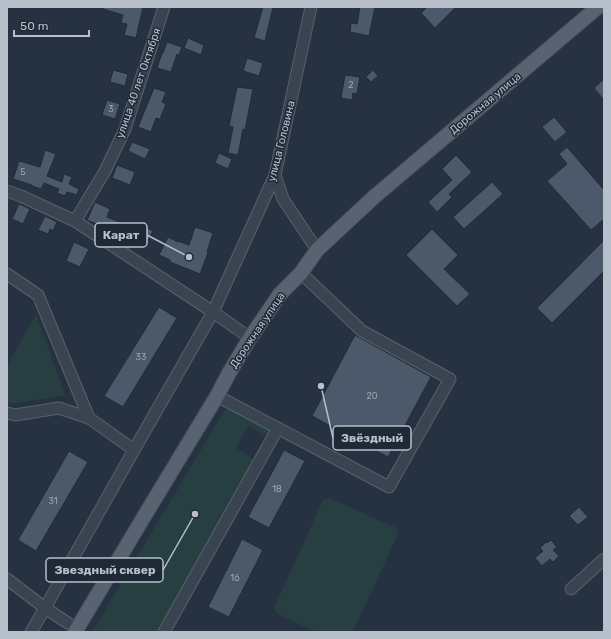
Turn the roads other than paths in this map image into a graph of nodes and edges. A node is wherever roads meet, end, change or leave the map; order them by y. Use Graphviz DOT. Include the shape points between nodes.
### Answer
graph roads {
  1 [pos="164,7"];
  2 [pos="312,7"];
  3 [pos="598,7"];
  4 [pos="275,175"];
  5 [pos="7,191"];
  6 [pos="75,221"];
  7 [pos="317,250"];
  8 [pos="301,272"];
  9 [pos="7,274"];
  10 [pos="213,312"];
  11 [pos="250,338"];
  12 [pos="218,396"];
  13 [pos="7,413"];
  14 [pos="89,418"];
  15 [pos="278,428"];
  16 [pos="134,450"];
  17 [pos="604,559"];
  18 [pos="7,579"];
  19 [pos="571,589"];
  20 [pos="45,608"];
  21 [pos="76,631"];
  22 [pos="31,632"];
  23 [pos="164,632"];
  1 -- 6 [label="street, улица 40 лет Октября" via="125,129 105,171"];
  2 -- 4 [label="street, улица Головина"];
  3 -- 7 [label="main road, Дорожная улица" via="374,197"];
  4 -- 7 [label="street" via="283,198"];
  4 -- 10 [label="street, улица Головина"];
  5 -- 6 [label="street"];
  6 -- 10 [label="street"];
  7 -- 8 [label="main road, Дорожная улица"];
  8 -- 11 [label="main road, Дорожная улица" via="280,294"];
  8 -- 15 [label="street" via="362,331 450,378 389,487"];
  9 -- 14 [label="street" via="38,295"];
  10 -- 11 [label="street"];
  10 -- 16 [label="street, улица Головина"];
  11 -- 12 [label="main road, Дорожная улица"];
  12 -- 15 [label="street"];
  12 -- 21 [label="main road, Дорожная улица"];
  13 -- 14 [label="street" via="15,415 59,408"];
  14 -- 16 [label="street"];
  15 -- 23 [label="street"];
  16 -- 20 [label="street, улица Головина"];
  17 -- 19 [label="street"];
  18 -- 20 [label="street"];
  20 -- 21 [label="street"];
  20 -- 22 [label="street, улица Головина"];
}
